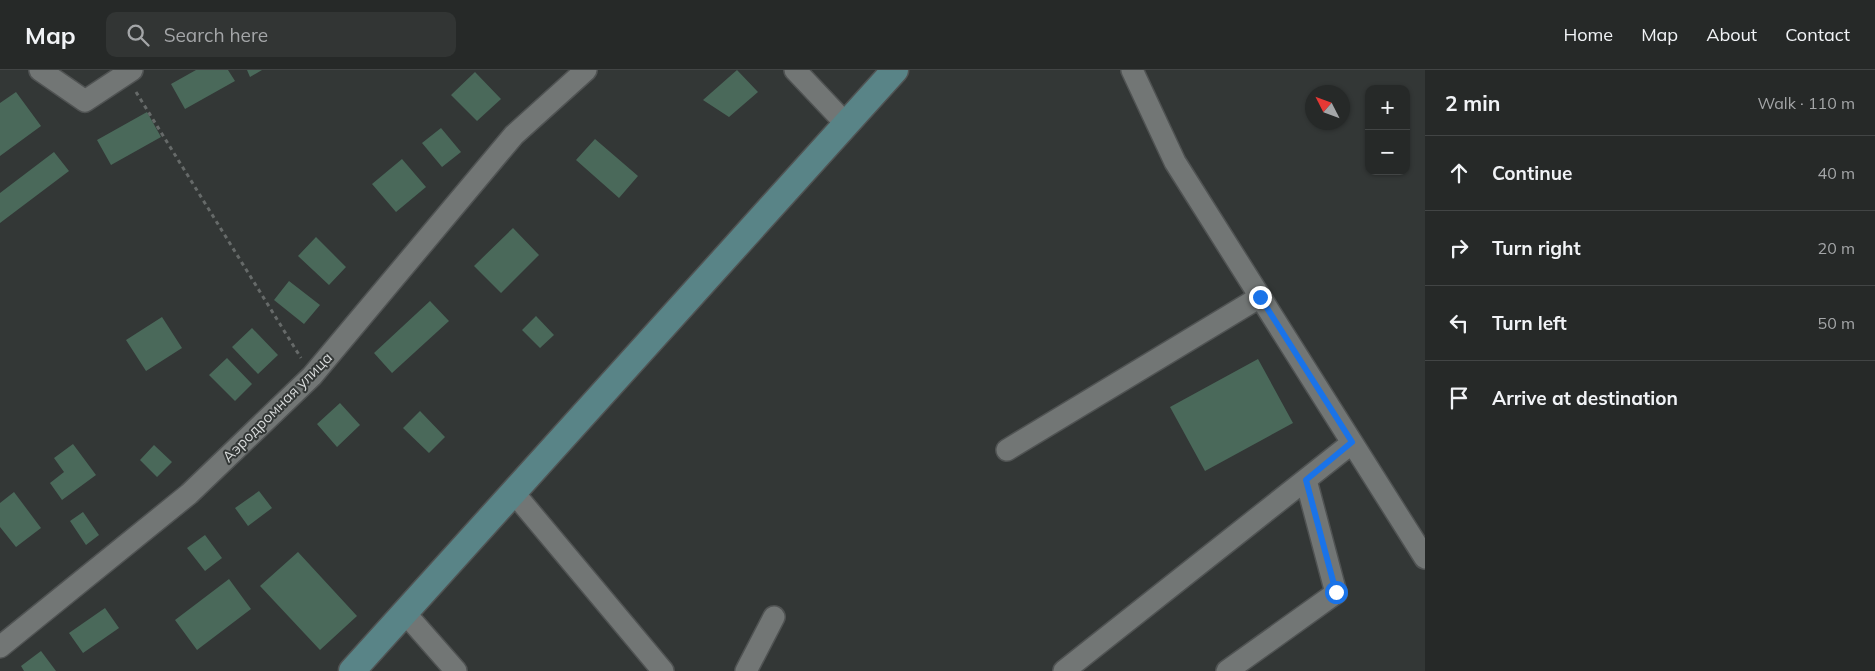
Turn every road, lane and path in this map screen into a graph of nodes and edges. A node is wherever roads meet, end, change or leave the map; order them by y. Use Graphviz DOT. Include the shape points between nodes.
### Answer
graph roads {
  1 [pos="40,70"];
  2 [pos="586,70"];
  3 [pos="795,70"];
  4 [pos="895,70"];
  5 [pos="1132,70"];
  6 [pos="129,72"];
  7 [pos="848,125"];
  8 [pos="1260,297"];
  9 [pos="312,376"];
  10 [pos="1352,442"];
  11 [pos="1007,450"];
  12 [pos="1306,480"];
  13 [pos="514,493"];
  14 [pos="1425,558"];
  15 [pos="406,613"];
  16 [pos="774,617"];
  17 [pos="0,647"];
  18 [pos="352,671"];
  19 [pos="456,671"];
  20 [pos="663,671"];
  21 [pos="746,671"];
  22 [pos="1064,671"];
  23 [pos="1227,671"];
  1 -- 6 [label="street" via="85,101"];
  2 -- 9 [label="street, Аэродромная улица" via="514,135"];
  3 -- 7 [label="street"];
  4 -- 7 [label="main road"];
  5 -- 8 [label="street" via="1175,162"];
  6 -- 9 [label="path"];
  7 -- 13 [label="main road"];
  8 -- 10 [label="street"];
  8 -- 11 [label="street"];
  9 -- 17 [label="street, Аэродромная улица" via="189,494"];
  10 -- 12 [label="street"];
  10 -- 14 [label="street"];
  12 -- 22 [label="street"];
  12 -- 23 [label="street" via="1336,592"];
  13 -- 15 [label="main road"];
  13 -- 20 [label="street"];
  15 -- 18 [label="main road"];
  15 -- 19 [label="street"];
  16 -- 21 [label="street"];
}
